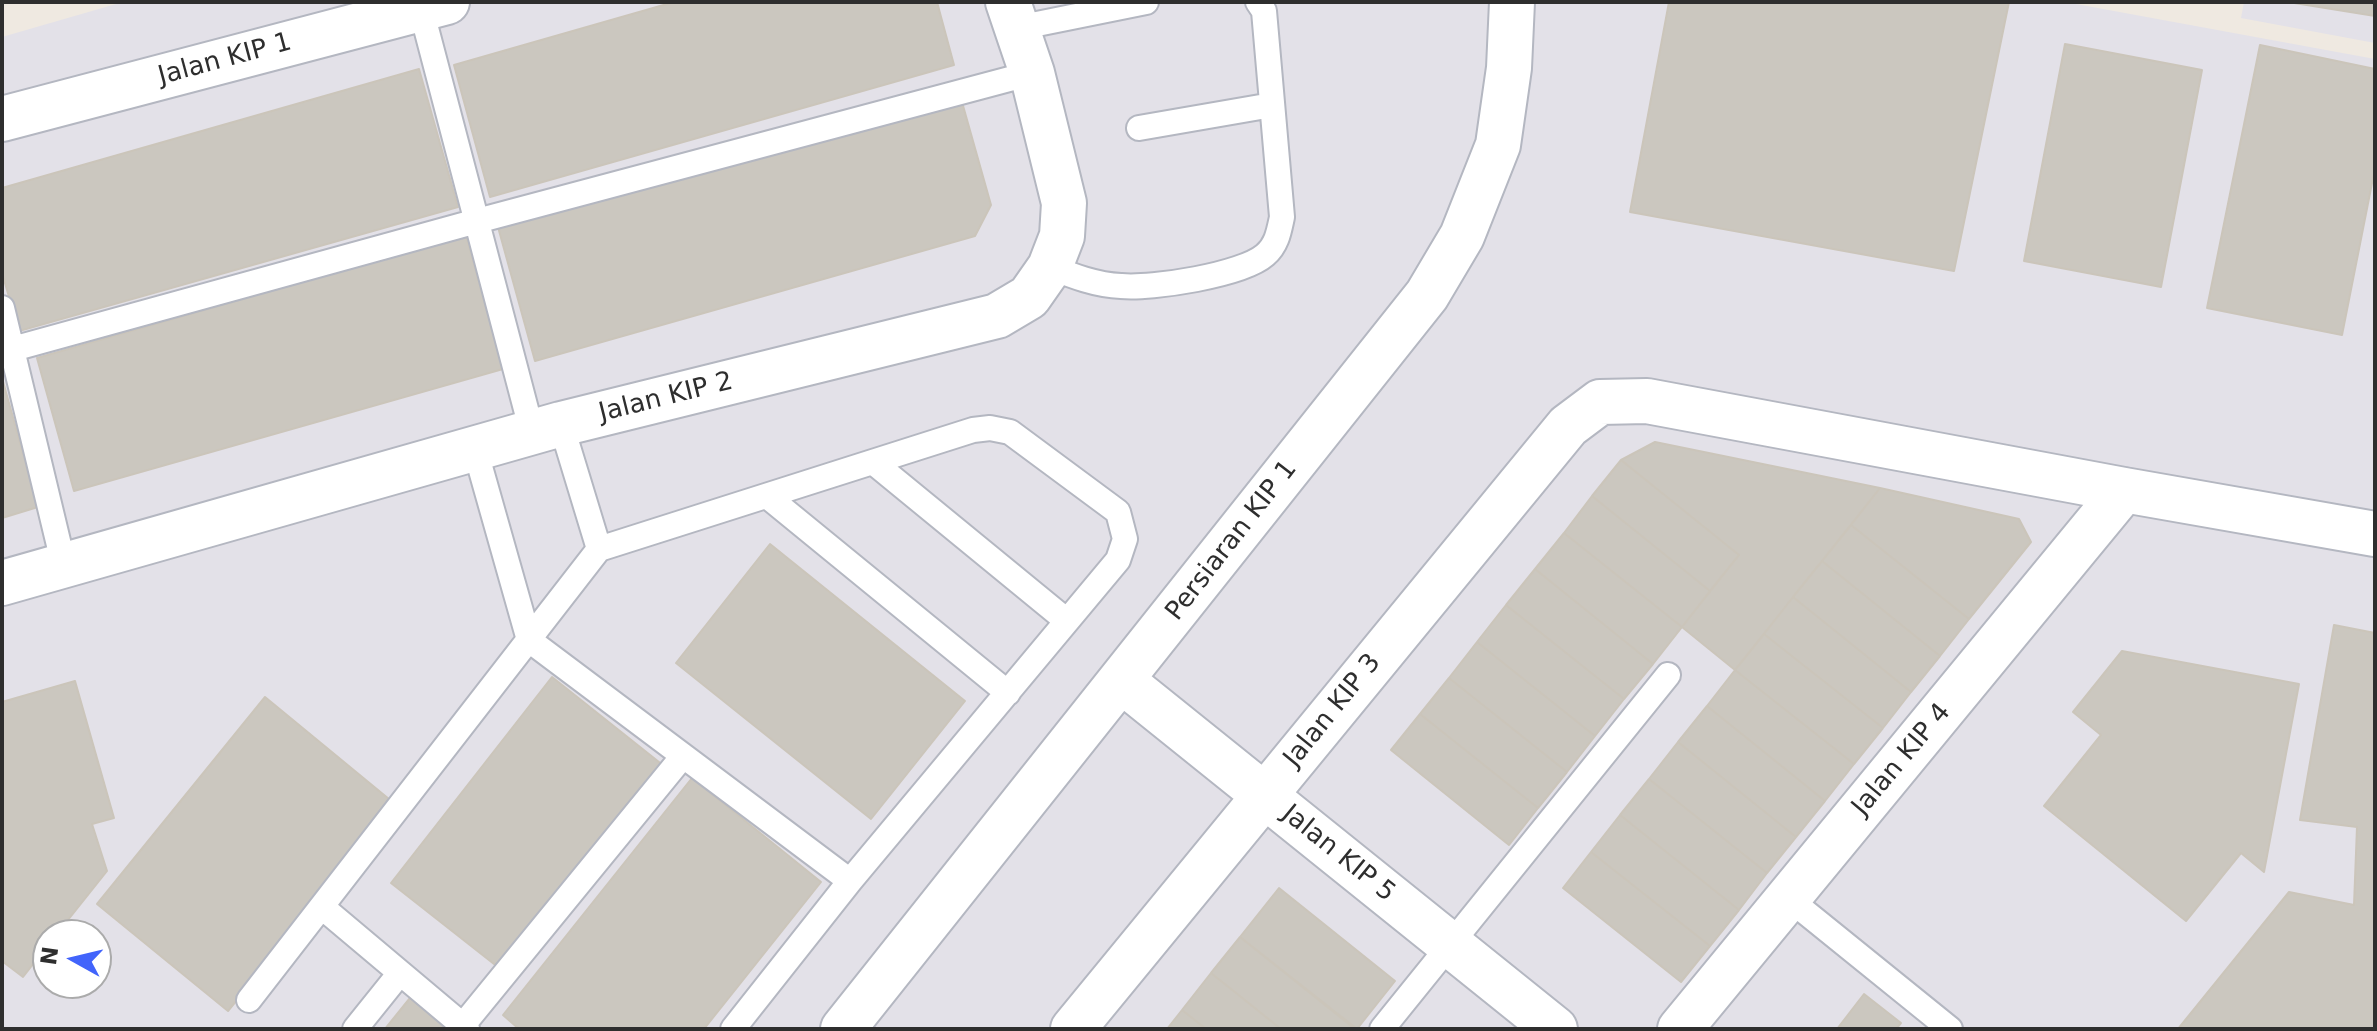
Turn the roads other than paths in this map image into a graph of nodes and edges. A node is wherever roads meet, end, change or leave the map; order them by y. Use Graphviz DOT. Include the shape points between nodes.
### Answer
graph roads {
  1 [pos="1146,2"];
  2 [pos="1258,2"];
  3 [pos="1512,2"];
  4 [pos="434,5"];
  5 [pos="1012,15"];
  6 [pos="1032,73"];
  7 [pos="1272,105"];
  8 [pos="2,119"];
  9 [pos="1139,128"];
  10 [pos="477,221"];
  11 [pos="1050,267"];
  12 [pos="2,308"];
  13 [pos="7,351"];
  14 [pos="546,428"];
  15 [pos="475,449"];
  16 [pos="873,462"];
  17 [pos="2124,490"];
  18 [pos="767,496"];
  19 [pos="2375,534"];
  20 [pos="599,549"];
  21 [pos="64,566"];
  22 [pos="2,583"];
  23 [pos="1067,621"];
  24 [pos="529,640"];
  25 [pos="1668,675"];
  26 [pos="1121,680"];
  27 [pos="1008,693"];
  28 [pos="683,756"];
  29 [pos="1264,795"];
  30 [pos="850,881"];
  31 [pos="1788,898"];
  32 [pos="322,907"];
  33 [pos="1450,945"];
  34 [pos="400,973"];
  35 [pos="249,1000"];
  36 [pos="465,1027"];
  37 [pos="355,1029"];
  38 [pos="733,1029"];
  39 [pos="843,1029"];
  40 [pos="1073,1029"];
  41 [pos="1382,1029"];
  42 [pos="1555,1029"];
  43 [pos="1680,1029"];
  44 [pos="1950,1029"];
  1 -- 5 [label="lane"];
  2 -- 7 [label="lane" via="1264,11"];
  3 -- 26 [label="street, Persiaran KIP 1" via="1498,145 1462,236 1427,295"];
  4 -- 8 [label="street, Jalan KIP 1"];
  4 -- 10 [label="lane"];
  5 -- 6 [label="street, Jalan KIP 2"];
  6 -- 10 [label="lane"];
  6 -- 11 [label="street, Jalan KIP 2" via="1064,203 1062,236"];
  7 -- 9 [label="lane"];
  7 -- 11 [label="lane" via="1282,217 1278,239 1265,255 1250,264 1166,285 1122,287"];
  10 -- 13 [label="lane"];
  10 -- 14 [label="lane"];
  11 -- 14 [label="street, Jalan KIP 2" via="1029,297 997,316"];
  12 -- 13 [label="lane"];
  13 -- 21 [label="lane"];
  14 -- 15 [label="street, Jalan KIP 2"];
  14 -- 20 [label="lane"];
  15 -- 21 [label="street, Jalan KIP 2"];
  15 -- 24 [label="lane"];
  16 -- 18 [label="lane"];
  16 -- 23 [label="lane"];
  16 -- 23 [label="lane" via="973,430 1010,432 1118,512 1125,539 1118,560"];
  17 -- 19 [label="street"];
  17 -- 29 [label="street, Jalan KIP 3" via="1647,401 1600,402 1568,426"];
  17 -- 31 [label="street, Jalan KIP 4"];
  18 -- 20 [label="lane"];
  18 -- 27 [label="lane"];
  20 -- 24 [label="lane"];
  21 -- 22 [label="street, Jalan KIP 2"];
  23 -- 27 [label="lane"];
  24 -- 28 [label="lane"];
  24 -- 32 [label="lane"];
  25 -- 33 [label="lane"];
  26 -- 29 [label="street, Jalan KIP 5"];
  26 -- 39 [label="street, Persiaran KIP 1"];
  27 -- 30 [label="lane"];
  28 -- 30 [label="lane"];
  28 -- 36 [label="lane"];
  29 -- 33 [label="street, Jalan KIP 5"];
  29 -- 40 [label="street, Jalan KIP 3"];
  30 -- 38 [label="lane"];
  31 -- 43 [label="street, Jalan KIP 4"];
  31 -- 44 [label="lane"];
  32 -- 34 [label="lane"];
  32 -- 35 [label="lane"];
  33 -- 41 [label="lane"];
  33 -- 42 [label="street, Jalan KIP 5"];
  34 -- 36 [label="lane"];
  34 -- 37 [label="lane"];
}
